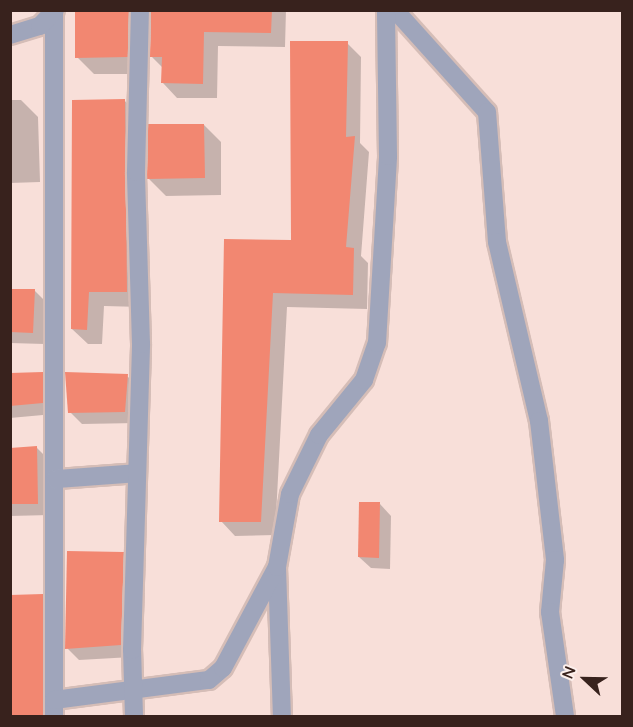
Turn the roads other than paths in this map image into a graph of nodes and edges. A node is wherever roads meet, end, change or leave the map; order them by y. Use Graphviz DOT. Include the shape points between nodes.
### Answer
graph roads {
  1 [pos="140,10"];
  2 [pos="386,10"];
  3 [pos="395,10"];
  4 [pos="54,11"];
  5 [pos="10,35"];
  6 [pos="137,473"];
  7 [pos="56,479"];
  8 [pos="277,567"];
  9 [pos="132,688"];
  10 [pos="54,708"];
  11 [pos="134,717"];
  12 [pos="282,717"];
  13 [pos="565,717"];
  1 -- 6 [label="street" via="136,172 141,344"];
  2 -- 8 [label="street" via="388,156 376,343 364,380 319,435 290,494"];
  3 -- 13 [label="street" via="487,112 497,242 538,420 555,560 550,612"];
  4 -- 5 [label="street" via="40,26"];
  4 -- 7 [label="street"];
  6 -- 7 [label="street"];
  6 -- 9 [label="street"];
  7 -- 10 [label="street"];
  8 -- 9 [label="street" via="223,668 209,680"];
  8 -- 12 [label="street"];
  9 -- 10 [label="street"];
  9 -- 11 [label="street"];
}
